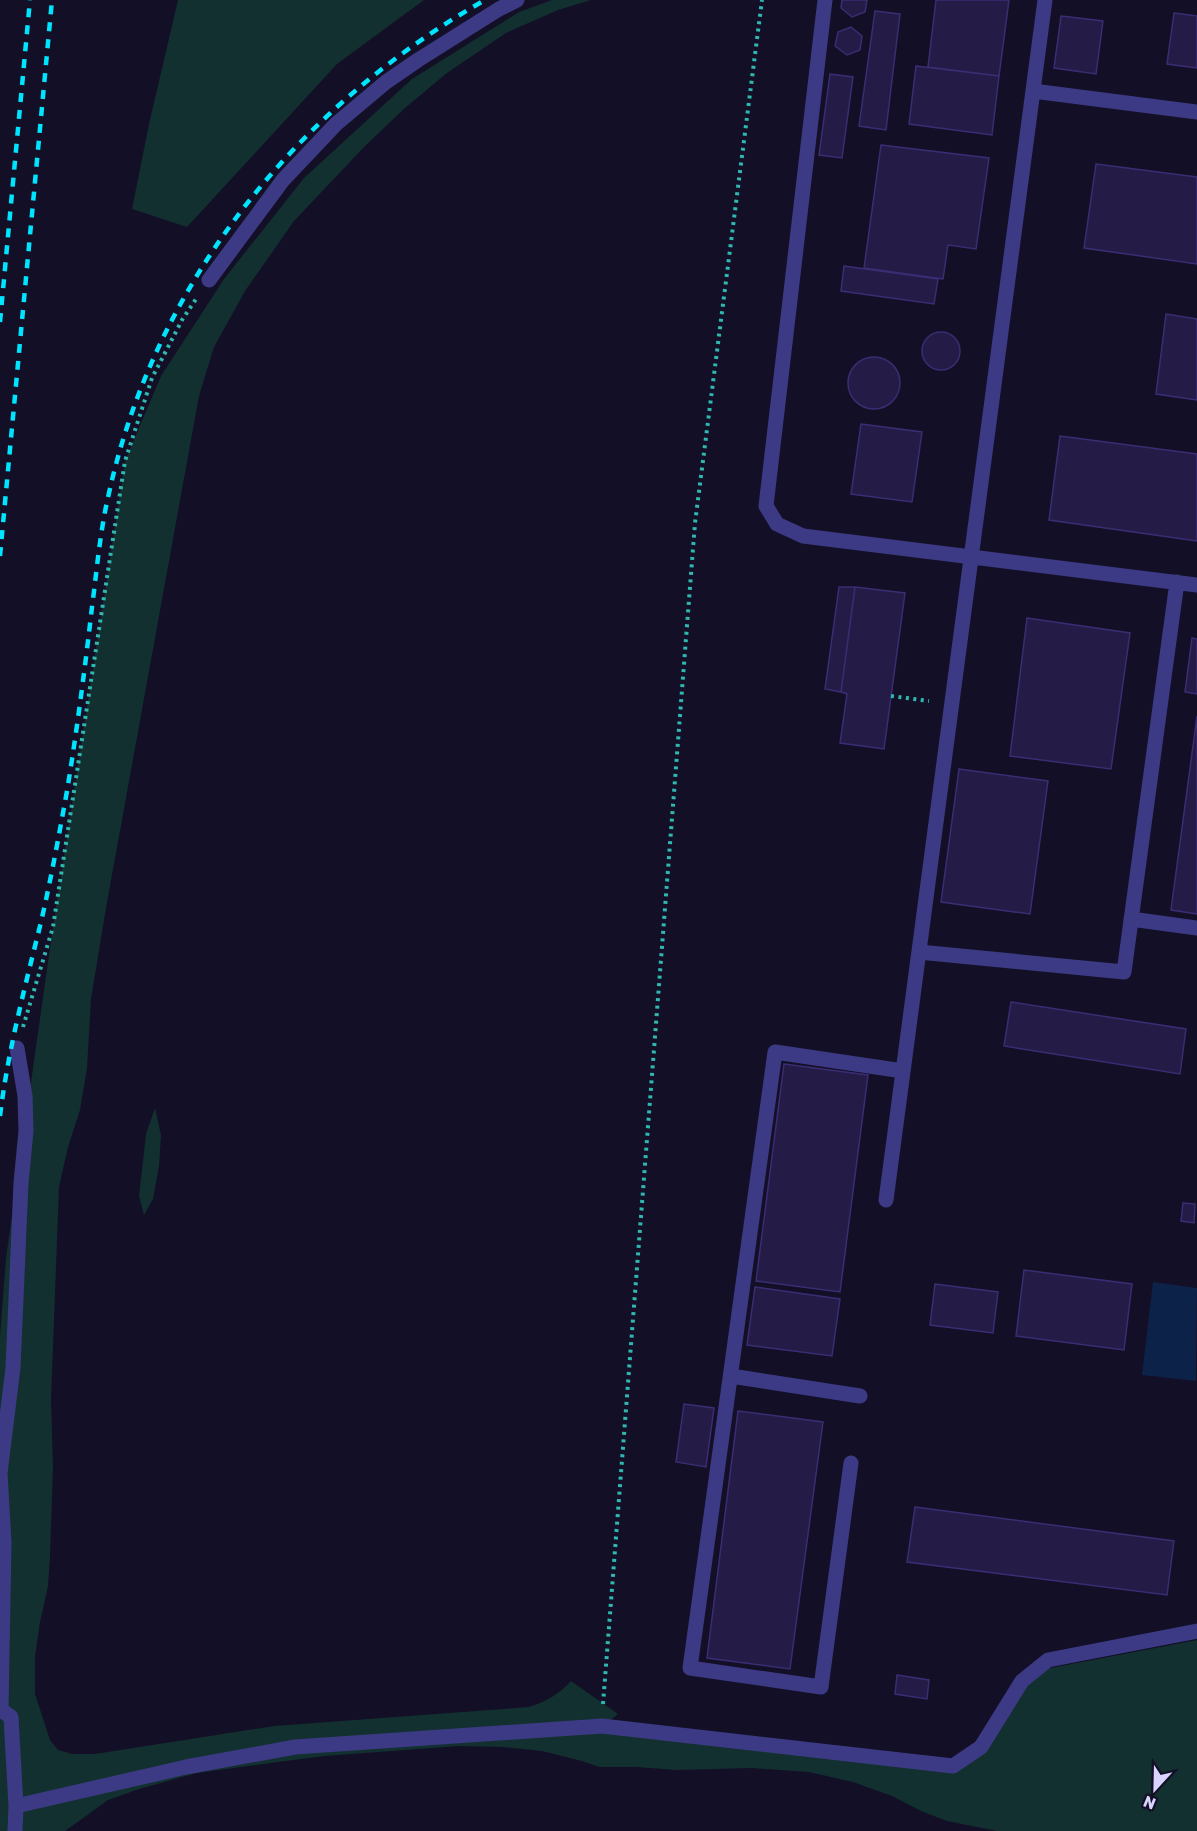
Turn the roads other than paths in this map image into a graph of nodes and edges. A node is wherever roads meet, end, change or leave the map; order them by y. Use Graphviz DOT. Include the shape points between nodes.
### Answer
graph roads {
  1 [pos="517,0"];
  2 [pos="825,0"];
  3 [pos="1045,0"];
  4 [pos="1033,92"];
  5 [pos="1197,112"];
  6 [pos="209,280"];
  7 [pos="971,557"];
  8 [pos="1177,582"];
  9 [pos="1197,585"];
  10 [pos="1131,919"];
  11 [pos="1197,928"];
  12 [pos="919,952"];
  13 [pos="17,1048"];
  14 [pos="903,1071"];
  15 [pos="886,1200"];
  16 [pos="731,1376"];
  17 [pos="860,1396"];
  18 [pos="851,1463"];
  19 [pos="1197,1631"];
  20 [pos="15,1806"];
  21 [pos="15,1831"];
  1 -- 6 [label="lane" via="418,60 345,117 283,180"];
  2 -- 7 [label="lane" via="766,506 777,524 803,536"];
  3 -- 4 [label="lane"];
  4 -- 5 [label="lane"];
  4 -- 7 [label="lane"];
  7 -- 8 [label="lane"];
  7 -- 12 [label="lane"];
  8 -- 9 [label="lane"];
  8 -- 10 [label="lane"];
  10 -- 11 [label="lane"];
  10 -- 12 [label="lane" via="1124,972"];
  12 -- 14 [label="lane"];
  13 -- 20 [label="lane" via="26,1131 13,1368 0,1473 4,1542 1,1710 11,1717"];
  14 -- 15 [label="lane"];
  14 -- 16 [label="lane" via="775,1053"];
  16 -- 17 [label="lane"];
  16 -- 18 [label="lane" via="690,1668 821,1686"];
  19 -- 20 [label="lane" via="1048,1660 1022,1681 981,1747 953,1766 602,1726 295,1747"];
  20 -- 21 [label="lane"];
}
